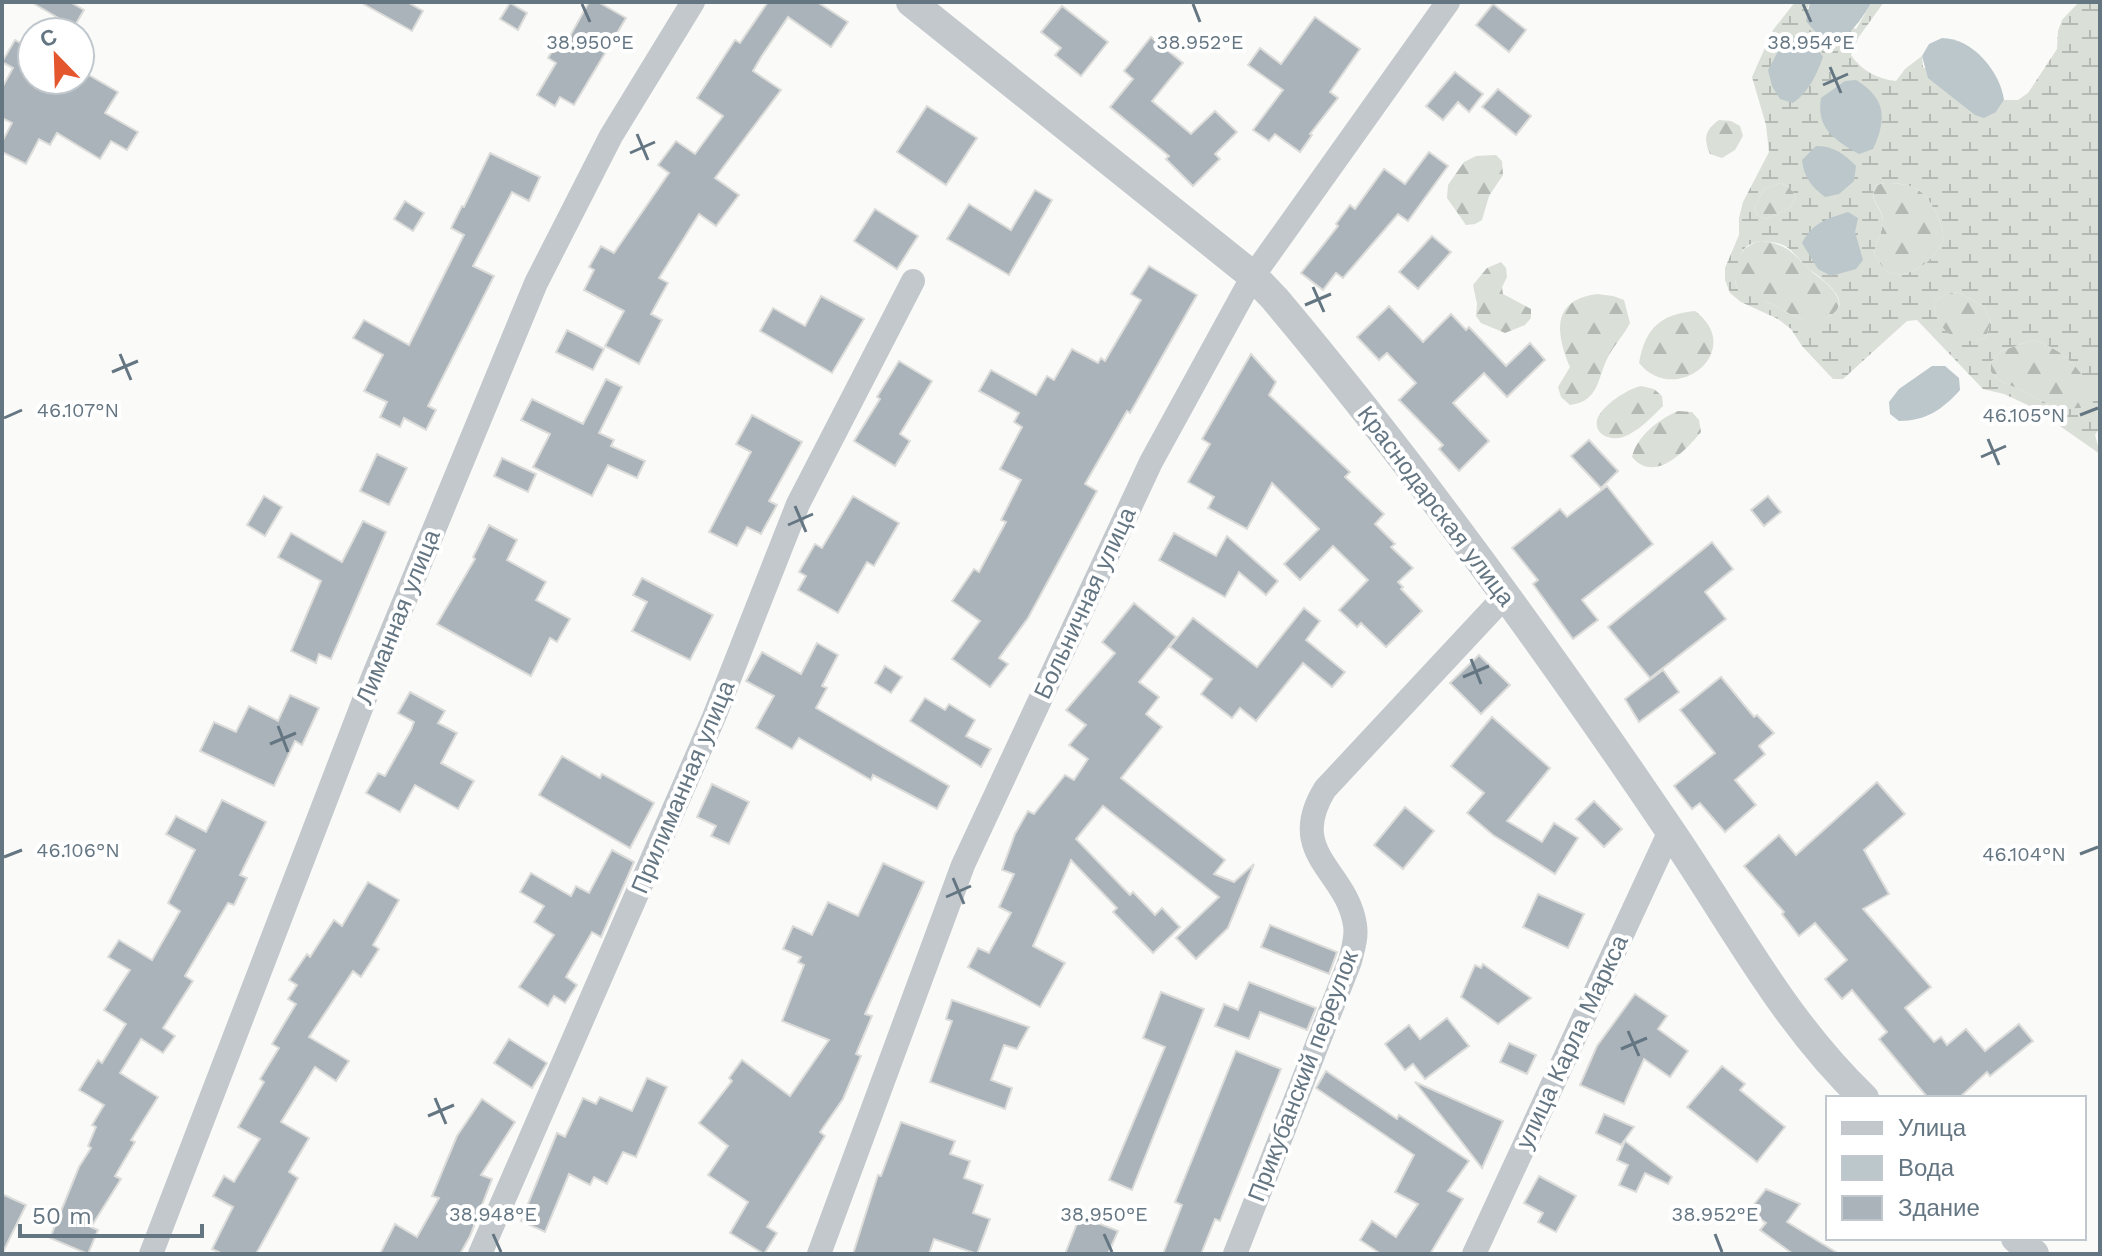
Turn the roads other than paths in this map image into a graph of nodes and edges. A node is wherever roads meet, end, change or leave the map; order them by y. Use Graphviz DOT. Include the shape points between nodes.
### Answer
graph roads {
  1 [pos="693,2"];
  2 [pos="911,2"];
  3 [pos="1448,2"];
  4 [pos="1253,276"];
  5 [pos="913,281"];
  6 [pos="1506,595"];
  7 [pos="1670,831"];
  8 [pos="1862,1096"];
  9 [pos="2018,1240"];
  10 [pos="151,1254"];
  11 [pos="480,1254"];
  12 [pos="819,1254"];
  13 [pos="1235,1254"];
  14 [pos="1474,1254"];
  15 [pos="2034,1254"];
  1 -- 10 [label="street, Лиманная улица" via="611,136 536,283 373,677"];
  2 -- 4 [label="street, Краснодарская улица"];
  3 -- 4 [label="street, Больничная улица"];
  4 -- 6 [label="street, Краснодарская улица" via="1294,321"];
  4 -- 12 [label="street, Больничная улица" via="1151,462 963,865"];
  5 -- 11 [label="street, Прилиманная улица" via="798,504 714,717"];
  6 -- 7 [label="street, Краснодарская улица"];
  6 -- 13 [label="street, Прикубанский переулок" via="1319,799 1313,841 1351,909 1355,937"];
  7 -- 8 [label="street, Краснодарская улица" via="1797,1025"];
  7 -- 14 [label="street, улица Карла Маркса"];
  9 -- 15 [label="street"];
}
